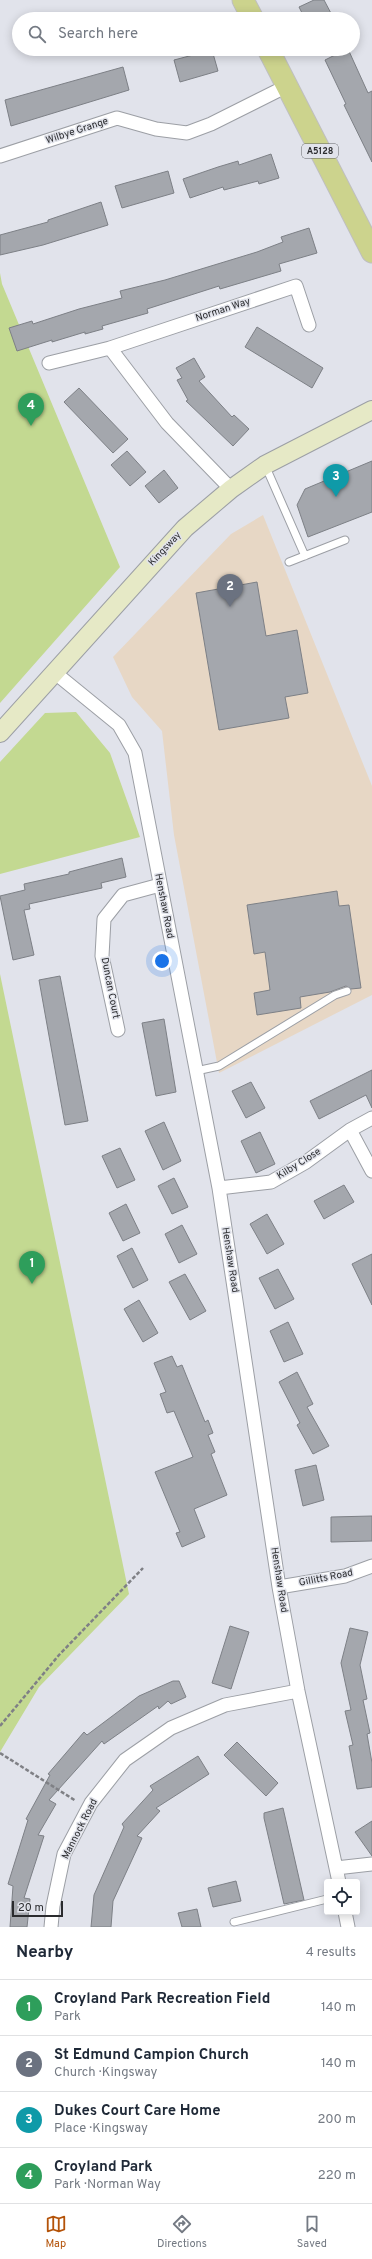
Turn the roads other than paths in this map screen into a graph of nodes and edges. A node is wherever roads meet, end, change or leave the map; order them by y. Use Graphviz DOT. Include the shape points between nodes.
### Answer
graph roads {
  1 [pos="243,0"];
  2 [pos="249,12"];
  3 [pos="271,56"];
  4 [pos="286,86"];
  5 [pos="0,156"];
  6 [pos="372,252"];
  7 [pos="309,325"];
  8 [pos="110,348"];
  9 [pos="49,363"];
  10 [pos="371,412"];
  11 [pos="265,464"];
  12 [pos="231,489"];
  13 [pos="345,540"];
  14 [pos="305,556"];
  15 [pos="289,562"];
  16 [pos="54,672"];
  17 [pos="0,733"];
  18 [pos="160,885"];
  19 [pos="347,991"];
  20 [pos="118,1030"];
  21 [pos="196,1071"];
  22 [pos="372,1118"];
  23 [pos="350,1130"];
  24 [pos="372,1171"];
  25 [pos="219,1188"];
  26 [pos="372,1566"];
  27 [pos="279,1587"];
  28 [pos="298,1691"];
  29 [pos="372,1864"];
  30 [pos="336,1868"];
  31 [pos="338,1879"];
  32 [pos="324,1900"];
  33 [pos="346,1915"];
  34 [pos="234,1922"];
  35 [pos="51,1927"];
  36 [pos="348,1927"];
  1 -- 2 [label="main road"];
  3 -- 4 [label="main road, A5128"];
  4 -- 5 [label="street, Wilbye Grange" via="211,124 187,133 117,118"];
  4 -- 6 [label="main road, A5128"];
  7 -- 8 [label="street, Norman Way" via="296,286"];
  8 -- 9 [label="street, Norman Way"];
  8 -- 12 [label="street" via="167,423"];
  10 -- 11 [label="street, Kingsway"];
  11 -- 12 [label="street, Kingsway"];
  11 -- 14 [label="lane"];
  12 -- 16 [label="street, Kingsway" via="185,528"];
  13 -- 14 [label="lane"];
  14 -- 15 [label="lane"];
  16 -- 17 [label="street, Kingsway"];
  16 -- 18 [label="street, Henshaw Road" via="119,725 135,753"];
  18 -- 20 [label="street, Duncan Court" via="123,895 104,919 102,956"];
  18 -- 21 [label="street, Henshaw Road"];
  19 -- 21 [label="lane" via="219,1066"];
  21 -- 25 [label="street, Henshaw Road"];
  22 -- 23 [label="street, Kilby Close"];
  23 -- 24 [label="street"];
  23 -- 25 [label="street, Kilby Close" via="306,1162 271,1182"];
  25 -- 27 [label="street, Henshaw Road"];
  26 -- 27 [label="street, Gillitts Road" via="345,1576"];
  27 -- 28 [label="street, Henshaw Road"];
  28 -- 30 [label="street, Henshaw Road"];
  28 -- 35 [label="street, Mannock Road" via="225,1705 171,1728 125,1760 88,1808 64,1854 52,1906"];
  29 -- 30 [label="street"];
  30 -- 31 [label="street, Henshaw Road"];
  32 -- 34 [label="lane"];
  33 -- 36 [label="street"];
}
